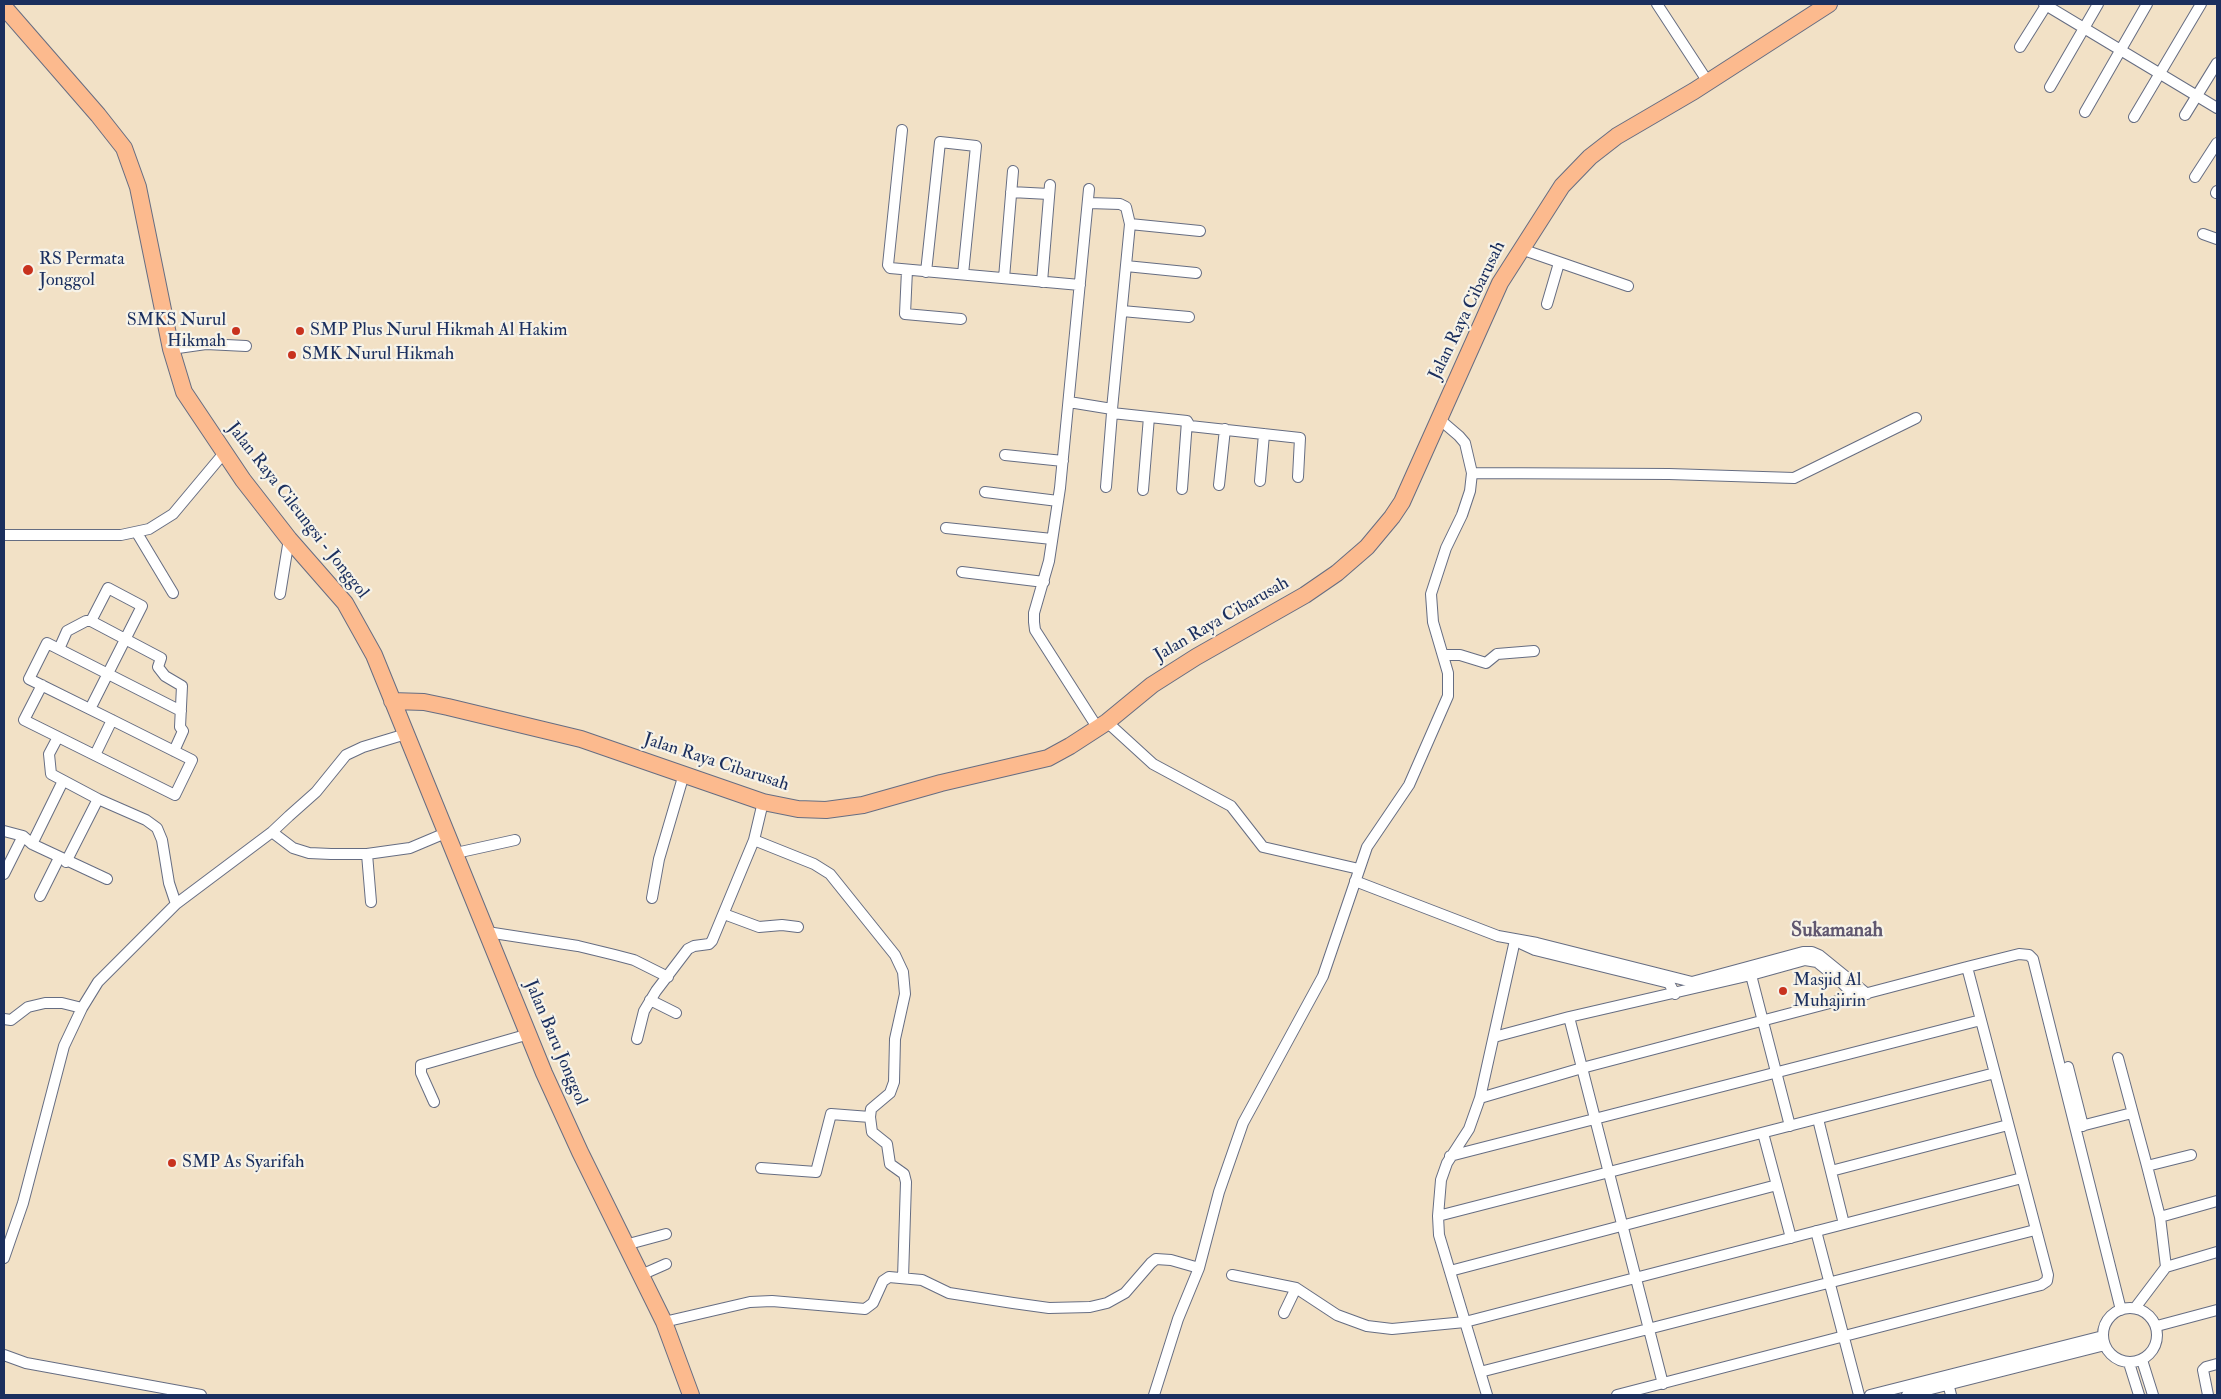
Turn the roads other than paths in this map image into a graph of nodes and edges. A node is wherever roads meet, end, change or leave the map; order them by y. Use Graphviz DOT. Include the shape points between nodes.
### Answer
graph roads {
  1 [pos="1656,4"];
  2 [pos="1829,4"];
  3 [pos="2046,4"];
  4 [pos="2098,4"];
  5 [pos="2147,4"];
  6 [pos="2201,4"];
  7 [pos="4,7"];
  8 [pos="2085,27"];
  9 [pos="2020,47"];
  10 [pos="2121,49"];
  11 [pos="2217,62"];
  12 [pos="2159,73"];
  13 [pos="1708,82"];
  14 [pos="2050,87"];
  15 [pos="2196,96"];
  16 [pos="2217,108"];
  17 [pos="2085,112"];
  18 [pos="2185,116"];
  19 [pos="2134,117"];
  20 [pos="902,130"];
  21 [pos="2217,143"];
  22 [pos="1013,171"];
  23 [pos="2196,177"];
  24 [pos="1088,189"];
  25 [pos="1011,192"];
  26 [pos="1089,203"];
  27 [pos="1130,224"];
  28 [pos="1200,231"];
  29 [pos="2204,234"];
  30 [pos="2217,239"];
  31 [pos="1521,250"];
  32 [pos="1559,263"];
  33 [pos="1126,266"];
  34 [pos="907,270"];
  35 [pos="926,272"];
  36 [pos="1196,273"];
  37 [pos="963,274"];
  38 [pos="1004,278"];
  39 [pos="1042,282"];
  40 [pos="1080,285"];
  41 [pos="1628,286"];
  42 [pos="1547,304"];
  43 [pos="1122,312"];
  44 [pos="1189,317"];
  45 [pos="961,318"];
  46 [pos="246,346"];
  47 [pos="171,349"];
  48 [pos="1068,402"];
  49 [pos="1112,411"];
  50 [pos="1149,417"];
  51 [pos="1438,418"];
  52 [pos="1916,418"];
  53 [pos="1187,421"];
  54 [pos="1225,429"];
  55 [pos="1264,434"];
  56 [pos="224,453"];
  57 [pos="1005,455"];
  58 [pos="1063,462"];
  59 [pos="1472,473"];
  60 [pos="1298,478"];
  61 [pos="1260,481"];
  62 [pos="1219,485"];
  63 [pos="1106,487"];
  64 [pos="1182,488"];
  65 [pos="1143,490"];
  66 [pos="986,492"];
  67 [pos="1058,501"];
  68 [pos="946,528"];
  69 [pos="137,533"];
  70 [pos="4,535"];
  71 [pos="289,539"];
  72 [pos="1052,539"];
  73 [pos="962,572"];
  74 [pos="1044,582"];
  75 [pos="173,593"];
  76 [pos="280,594"];
  77 [pos="91,621"];
  78 [pos="125,639"];
  79 [pos="58,649"];
  80 [pos="1534,651"];
  81 [pos="1443,655"];
  82 [pos="108,674"];
  83 [pos="42,685"];
  84 [pos="392,701"];
  85 [pos="90,709"];
  86 [pos="181,711"];
  87 [pos="112,720"];
  88 [pos="1102,724"];
  89 [pos="406,734"];
  90 [pos="58,737"];
  91 [pos="174,751"];
  92 [pos="95,755"];
  93 [pos="684,774"];
  94 [pos="64,781"];
  95 [pos="98,799"];
  96 [pos="762,802"];
  97 [pos="4,831"];
  98 [pos="272,832"];
  99 [pos="448,832"];
  100 [pos="24,836"];
  101 [pos="515,840"];
  102 [pos="754,840"];
  103 [pos="32,844"];
  104 [pos="456,853"];
  105 [pos="367,854"];
  106 [pos="63,860"];
  107 [pos="1359,869"];
  108 [pos="4,874"];
  109 [pos="107,879"];
  110 [pos="1355,881"];
  111 [pos="40,896"];
  112 [pos="652,898"];
  113 [pos="371,902"];
  114 [pos="176,904"];
  115 [pos="724,914"];
  116 [pos="798,927"];
  117 [pos="487,932"];
  118 [pos="1515,940"];
  119 [pos="1967,967"];
  120 [pos="1751,975"];
  121 [pos="668,977"];
  122 [pos="1675,994"];
  123 [pos="1867,994"];
  124 [pos="1856,997"];
  125 [pos="650,1000"];
  126 [pos="82,1008"];
  127 [pos="676,1012"];
  128 [pos="1569,1017"];
  129 [pos="4,1019"];
  130 [pos="1981,1020"];
  131 [pos="1762,1021"];
  132 [pos="529,1034"];
  133 [pos="1494,1037"];
  134 [pos="637,1039"];
  135 [pos="2118,1058"];
  136 [pos="2068,1067"];
  137 [pos="1582,1068"];
  138 [pos="1776,1073"];
  139 [pos="1994,1073"];
  140 [pos="1480,1098"];
  141 [pos="434,1102"];
  142 [pos="2132,1114"];
  143 [pos="870,1117"];
  144 [pos="1596,1119"];
  145 [pos="1818,1119"];
  146 [pos="2008,1125"];
  147 [pos="1790,1126"];
  148 [pos="2079,1127"];
  149 [pos="1763,1133"];
  150 [pos="2191,1155"];
  151 [pos="1450,1156"];
  152 [pos="2147,1166"];
  153 [pos="761,1168"];
  154 [pos="1831,1171"];
  155 [pos="1609,1173"];
  156 [pos="2022,1178"];
  157 [pos="1777,1185"];
  158 [pos="2217,1201"];
  159 [pos="1438,1216"];
  160 [pos="2160,1217"];
  161 [pos="1844,1224"];
  162 [pos="1623,1225"];
  163 [pos="2036,1230"];
  164 [pos="1816,1231"];
  165 [pos="666,1234"];
  166 [pos="1791,1238"];
  167 [pos="625,1245"];
  168 [pos="2217,1252"];
  169 [pos="4,1258"];
  170 [pos="666,1264"];
  171 [pos="2166,1267"];
  172 [pos="1199,1268"];
  173 [pos="1450,1271"];
  174 [pos="641,1275"];
  175 [pos="1232,1275"];
  176 [pos="903,1278"];
  177 [pos="1636,1278"];
  178 [pos="1829,1282"];
  179 [pos="1296,1288"];
  180 [pos="2136,1308"];
  181 [pos="2121,1310"];
  182 [pos="2217,1310"];
  183 [pos="1284,1313"];
  184 [pos="664,1322"];
  185 [pos="1465,1322"];
  186 [pos="2157,1326"];
  187 [pos="1649,1328"];
  188 [pos="1844,1337"];
  189 [pos="2104,1340"];
  190 [pos="4,1356"];
  191 [pos="2142,1360"];
  192 [pos="2129,1363"];
  193 [pos="2217,1364"];
  194 [pos="1480,1372"];
  195 [pos="1948,1380"];
  196 [pos="1663,1384"];
  197 [pos="201,1395"];
  198 [pos="691,1395"];
  199 [pos="1154,1395"];
  200 [pos="1487,1395"];
  201 [pos="1617,1395"];
  202 [pos="1858,1395"];
  203 [pos="1870,1395"];
  204 [pos="1907,1395"];
  205 [pos="1951,1395"];
  206 [pos="2139,1395"];
  207 [pos="2152,1395"];
  208 [pos="2208,1395"];
  1 -- 13 [label="street"];
  2 -- 13 [label="main road, Jalan Raya Cibarusah"];
  3 -- 8 [label="street"];
  3 -- 9 [label="street"];
  4 -- 8 [label="street"];
  5 -- 10 [label="street"];
  6 -- 12 [label="street"];
  7 -- 47 [label="main road, Jalan Raya Cileungsi - Jonggol" via="124,148 138,187"];
  8 -- 10 [label="street"];
  8 -- 14 [label="street"];
  10 -- 12 [label="street"];
  10 -- 17 [label="street"];
  11 -- 15 [label="street"];
  12 -- 15 [label="street"];
  12 -- 19 [label="street"];
  13 -- 31 [label="main road, Jalan Raya Cibarusah" via="1617,136 1590,157 1558,192"];
  15 -- 16 [label="street"];
  15 -- 18 [label="street"];
  20 -- 34 [label="street" via="888,265 892,269"];
  21 -- 23 [label="street"];
  22 -- 25 [label="street"];
  24 -- 26 [label="street"];
  25 -- 38 [label="street"];
  25 -- 39 [label="street" via="1050,189"];
  26 -- 27 [label="street" via="1126,207"];
  26 -- 40 [label="street"];
  27 -- 28 [label="street"];
  27 -- 33 [label="street"];
  29 -- 30 [label="street"];
  31 -- 32 [label="street"];
  31 -- 51 [label="main road, Jalan Raya Cibarusah" via="1500,283"];
  32 -- 41 [label="street"];
  32 -- 42 [label="street"];
  33 -- 36 [label="street"];
  33 -- 43 [label="street"];
  34 -- 35 [label="street"];
  34 -- 45 [label="street" via="905,314"];
  35 -- 37 [label="street"];
  35 -- 37 [label="street" via="940,142 976,146"];
  37 -- 38 [label="street"];
  38 -- 39 [label="street"];
  39 -- 40 [label="street"];
  40 -- 48 [label="street"];
  43 -- 44 [label="street"];
  43 -- 49 [label="street"];
  46 -- 47 [label="street" via="206,344"];
  47 -- 56 [label="main road, Jalan Raya Cileungsi - Jonggol" via="184,392"];
  48 -- 49 [label="street"];
  48 -- 58 [label="street"];
  49 -- 50 [label="street"];
  49 -- 63 [label="street"];
  50 -- 53 [label="street"];
  50 -- 65 [label="street"];
  51 -- 59 [label="street" via="1465,443"];
  51 -- 88 [label="main road, Jalan Raya Cibarusah" via="1402,502 1354,559 1305,595 1152,685"];
  52 -- 59 [label="street" via="1792,478"];
  53 -- 54 [label="street" via="1190,426"];
  53 -- 64 [label="street"];
  54 -- 55 [label="street"];
  54 -- 62 [label="street"];
  55 -- 60 [label="street" via="1300,438"];
  55 -- 61 [label="street"];
  56 -- 69 [label="street" via="173,514"];
  56 -- 71 [label="main road, Jalan Raya Cileungsi - Jonggol"];
  57 -- 58 [label="street"];
  58 -- 67 [label="street"];
  59 -- 81 [label="street" via="1470,491 1446,548 1432,594 1433,622"];
  66 -- 67 [label="street"];
  67 -- 72 [label="street"];
  68 -- 72 [label="street"];
  69 -- 70 [label="street"];
  69 -- 75 [label="street"];
  71 -- 76 [label="street"];
  71 -- 84 [label="main road, Jalan Raya Cileungsi - Jonggol" via="354,616"];
  72 -- 74 [label="street"];
  73 -- 74 [label="street"];
  74 -- 88 [label="street" via="1034,613 1035,630"];
  77 -- 78 [label="street"];
  77 -- 78 [label="street" via="108,588 142,606"];
  77 -- 79 [label="street" via="66,631"];
  78 -- 82 [label="street"];
  78 -- 86 [label="street" via="161,658 158,667 165,676 182,686"];
  79 -- 82 [label="street"];
  79 -- 83 [label="street" via="47,643 29,679"];
  80 -- 81 [label="street" via="1497,654 1486,663 1460,655"];
  81 -- 107 [label="street" via="1449,684 1445,707 1409,785 1366,847"];
  82 -- 85 [label="street"];
  82 -- 86 [label="street"];
  83 -- 85 [label="street"];
  83 -- 90 [label="street" via="24,720"];
  84 -- 89 [label="main road, Jalan Baru Jonggol"];
  84 -- 93 [label="main road, Jalan Raya Cibarusah" via="424,702 581,739"];
  85 -- 87 [label="street"];
  86 -- 91 [label="street" via="180,727 184,731"];
  87 -- 91 [label="street"];
  87 -- 92 [label="street"];
  88 -- 96 [label="main road, Jalan Raya Cibarusah" via="1048,758 863,805 798,810"];
  88 -- 107 [label="street" via="1153,764 1231,806 1263,847"];
  89 -- 98 [label="street" via="346,755 316,792"];
  89 -- 99 [label="main road, Jalan Baru Jonggol"];
  90 -- 92 [label="street"];
  90 -- 94 [label="street" via="49,754 51,774"];
  91 -- 92 [label="street" via="192,760 175,795"];
  93 -- 96 [label="main road, Jalan Raya Cibarusah"];
  93 -- 112 [label="street" via="659,859"];
  94 -- 95 [label="street"];
  94 -- 103 [label="street"];
  95 -- 106 [label="street"];
  95 -- 114 [label="street" via="157,828"];
  96 -- 102 [label="street"];
  97 -- 100 [label="street"];
  98 -- 105 [label="street" via="293,848 308,853"];
  98 -- 114 [label="street"];
  99 -- 104 [label="main road, Jalan Baru Jonggol"];
  99 -- 105 [label="street" via="410,848"];
  100 -- 103 [label="street"];
  100 -- 108 [label="street"];
  101 -- 104 [label="street"];
  102 -- 115 [label="street"];
  102 -- 143 [label="street" via="814,864 830,874 895,955 903,972 905,994 896,1031 894,1082 890,1094 871,1110"];
  103 -- 106 [label="street"];
  104 -- 117 [label="main road, Jalan Baru Jonggol"];
  105 -- 113 [label="street"];
  106 -- 109 [label="street"];
  106 -- 111 [label="street"];
  107 -- 110 [label="street"];
  110 -- 118 [label="street" via="1480,930"];
  110 -- 172 [label="street" via="1323,976 1242,1123"];
  114 -- 126 [label="street" via="112,966"];
  115 -- 116 [label="street" via="760,927"];
  115 -- 121 [label="street" via="712,941 688,949"];
  117 -- 121 [label="street" via="615,954"];
  117 -- 132 [label="main road, Jalan Baru Jonggol"];
  118 -- 122 [label="street" via="1535,950 1669,984"];
  118 -- 123 [label="street" via="1537,942 1692,982 1812,952"];
  118 -- 133 [label="street"];
  119 -- 123 [label="street"];
  119 -- 130 [label="street"];
  119 -- 148 [label="street" via="2019,954 2033,959"];
  120 -- 122 [label="street"];
  120 -- 124 [label="street" via="1811,960 1838,978"];
  120 -- 131 [label="street"];
  121 -- 125 [label="street"];
  122 -- 128 [label="street"];
  123 -- 124 [label="street"];
  124 -- 131 [label="street"];
  125 -- 127 [label="street"];
  125 -- 134 [label="street" via="640,1021"];
  126 -- 129 [label="street" via="45,1003 28,1007 12,1020"];
  126 -- 169 [label="street" via="60,1058 23,1202"];
  128 -- 133 [label="street"];
  128 -- 137 [label="street"];
  130 -- 138 [label="street"];
  130 -- 139 [label="street"];
  131 -- 137 [label="street"];
  131 -- 138 [label="street"];
  132 -- 141 [label="street" via="421,1065"];
  132 -- 167 [label="main road, Jalan Baru Jonggol"];
  133 -- 140 [label="street"];
  135 -- 142 [label="street"];
  136 -- 148 [label="street"];
  137 -- 140 [label="street"];
  137 -- 144 [label="street"];
  138 -- 144 [label="street"];
  138 -- 147 [label="street"];
  139 -- 145 [label="street"];
  139 -- 146 [label="street"];
  140 -- 151 [label="street" via="1475,1118"];
  142 -- 148 [label="street"];
  142 -- 152 [label="street"];
  143 -- 153 [label="street" via="831,1114 816,1172"];
  143 -- 176 [label="street" via="872,1132 887,1144 890,1164 904,1174 906,1182"];
  144 -- 151 [label="street"];
  144 -- 155 [label="street"];
  145 -- 147 [label="street"];
  145 -- 154 [label="street"];
  146 -- 154 [label="street"];
  146 -- 156 [label="street"];
  147 -- 149 [label="street"];
  148 -- 181 [label="street"];
  149 -- 155 [label="street"];
  149 -- 157 [label="street"];
  150 -- 152 [label="street"];
  151 -- 159 [label="street" via="1441,1180"];
  152 -- 160 [label="street"];
  154 -- 161 [label="street"];
  155 -- 159 [label="street"];
  155 -- 162 [label="street"];
  156 -- 161 [label="street"];
  156 -- 163 [label="street"];
  157 -- 162 [label="street"];
  157 -- 166 [label="street"];
  158 -- 160 [label="street"];
  159 -- 173 [label="street"];
  160 -- 171 [label="street"];
  161 -- 164 [label="street"];
  162 -- 173 [label="street"];
  162 -- 177 [label="street"];
  163 -- 178 [label="street"];
  163 -- 188 [label="street" via="2048,1275 2047,1281 2041,1285"];
  164 -- 166 [label="street"];
  164 -- 178 [label="street"];
  165 -- 167 [label="street"];
  166 -- 177 [label="street"];
  167 -- 174 [label="main road, Jalan Baru Jonggol"];
  168 -- 171 [label="street"];
  170 -- 174 [label="street"];
  171 -- 180 [label="street"];
  172 -- 176 [label="street" via="1171,1260 1156,1260 1125,1293 1107,1304 1070,1308 1049,1308 949,1293 922,1280"];
  172 -- 199 [label="street" via="1178,1319"];
  173 -- 185 [label="street"];
  174 -- 184 [label="main road, Jalan Baru Jonggol"];
  175 -- 179 [label="street"];
  176 -- 184 [label="street" via="884,1279 872,1303 865,1309 750,1302"];
  177 -- 185 [label="street"];
  177 -- 187 [label="street"];
  178 -- 187 [label="street"];
  178 -- 188 [label="street"];
  179 -- 183 [label="street"];
  179 -- 185 [label="street" via="1337,1315 1368,1326 1392,1329"];
  180 -- 181 [label="street"];
  180 -- 186 [label="street" via="2148,1314"];
  181 -- 189 [label="street" via="2108,1320"];
  182 -- 186 [label="street"];
  184 -- 198 [label="main road, Jalan Baru Jonggol"];
  185 -- 194 [label="street"];
  186 -- 191 [label="street" via="2156,1346"];
  187 -- 194 [label="street"];
  187 -- 196 [label="street"];
  188 -- 196 [label="street"];
  188 -- 202 [label="street"];
  189 -- 192 [label="street" via="2114,1358"];
  189 -- 195 [label="street"];
  190 -- 197 [label="street" via="26,1363"];
  191 -- 192 [label="street"];
  191 -- 207 [label="street"];
  192 -- 206 [label="street"];
  193 -- 208 [label="street" via="2203,1370"];
  194 -- 200 [label="street"];
  195 -- 203 [label="street"];
  195 -- 204 [label="street"];
  195 -- 205 [label="street"];
  196 -- 201 [label="street"];
}
